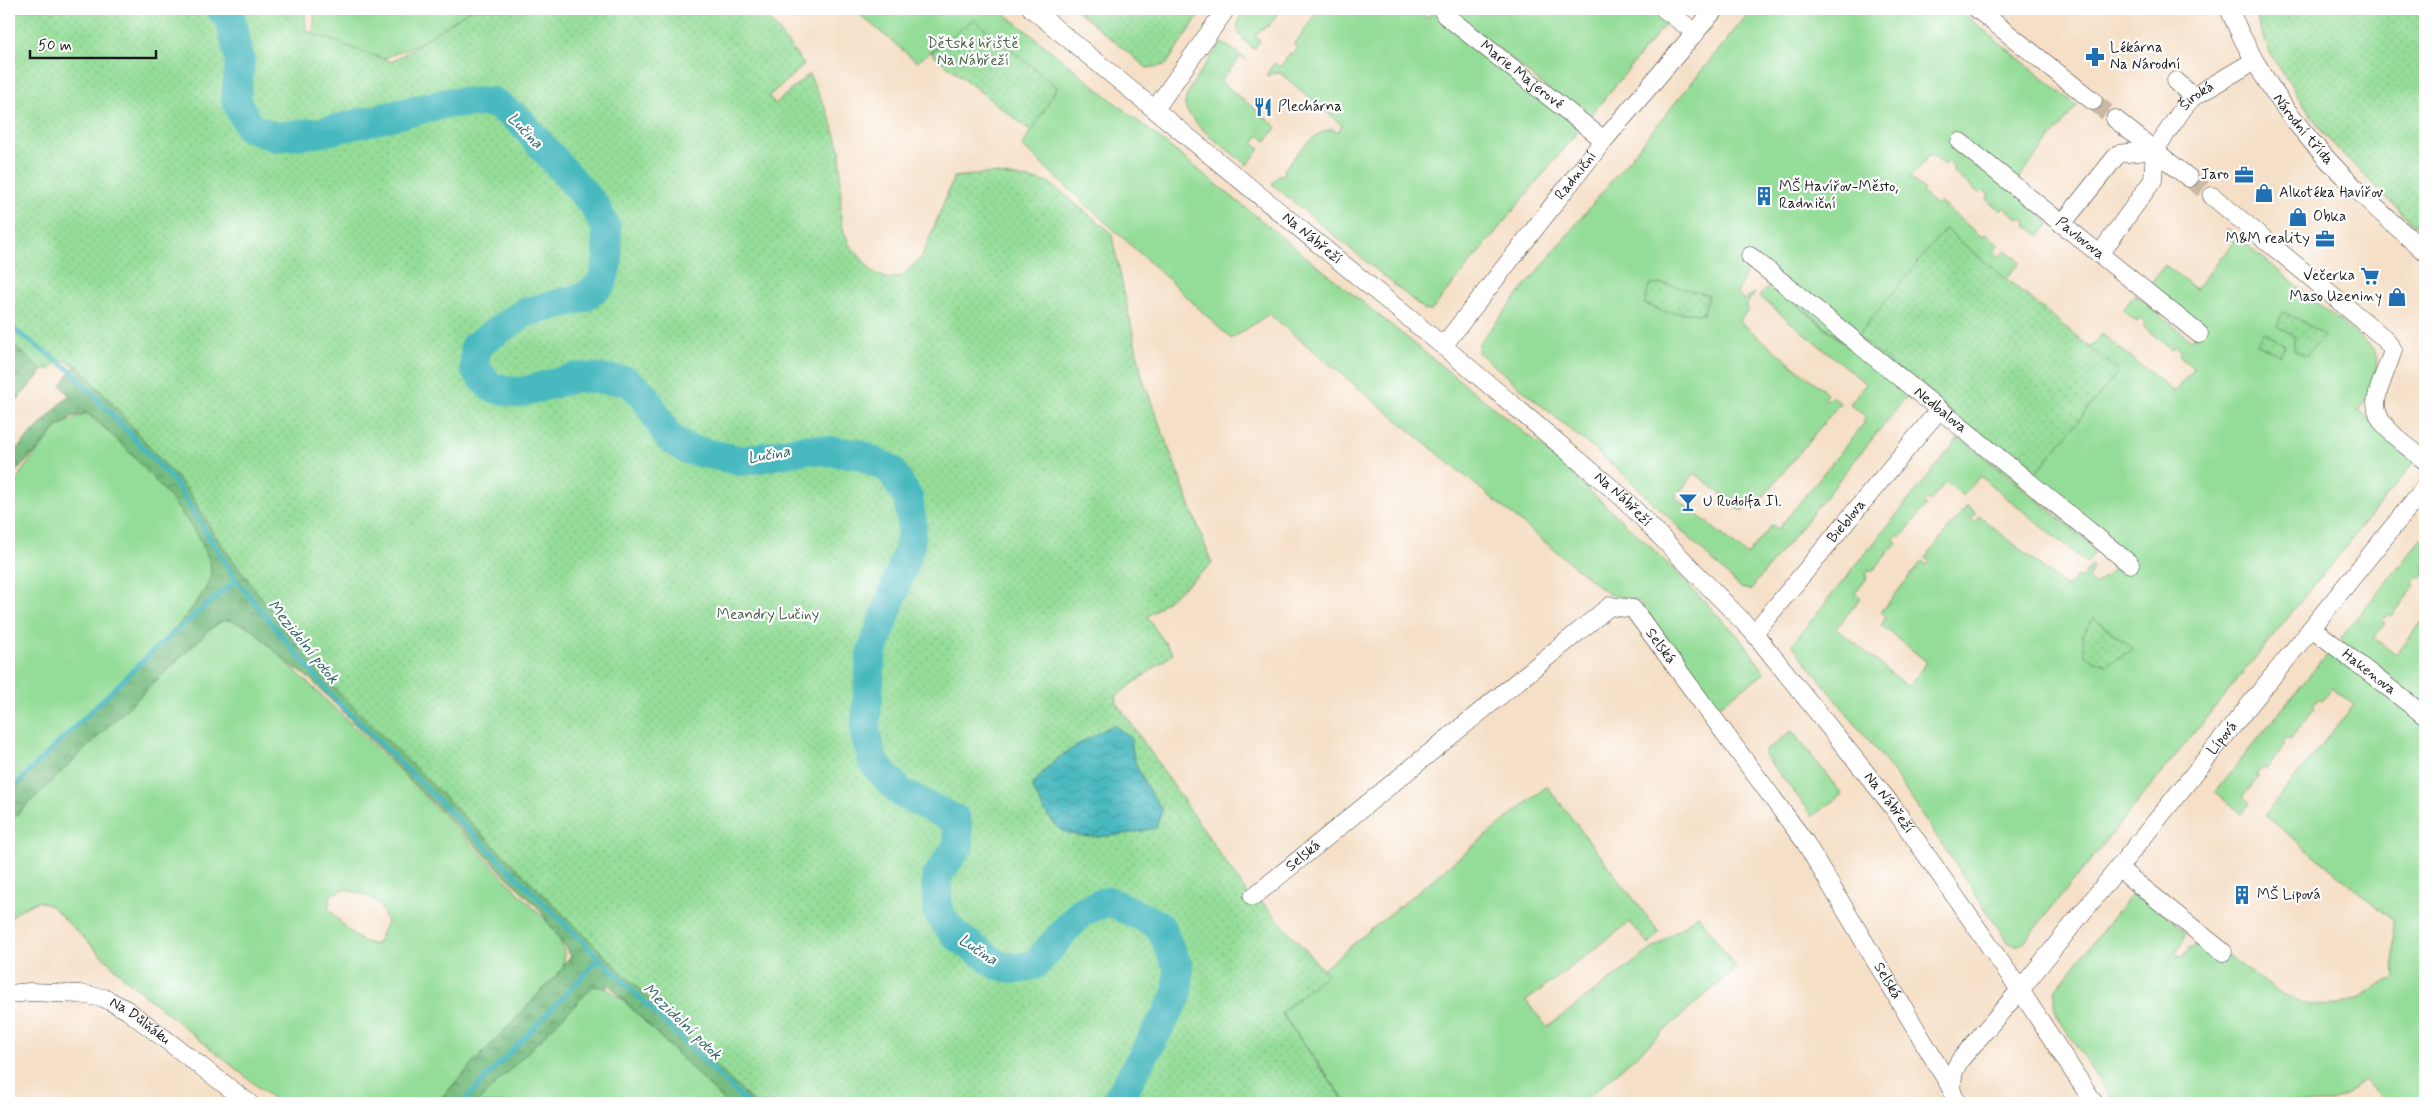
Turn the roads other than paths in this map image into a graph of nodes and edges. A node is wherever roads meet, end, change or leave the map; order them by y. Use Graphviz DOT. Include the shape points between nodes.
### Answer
graph roads {
  1 [pos="1032,9"];
  2 [pos="1226,9"];
  3 [pos="1442,9"];
  4 [pos="1664,9"];
  5 [pos="1715,9"];
  6 [pos="1977,9"];
  7 [pos="2229,9"];
  8 [pos="1696,33"];
  9 [pos="2254,61"];
  10 [pos="2176,81"];
  11 [pos="2194,97"];
  12 [pos="2093,101"];
  13 [pos="1155,109"];
  14 [pos="2115,119"];
  15 [pos="1604,140"];
  16 [pos="1960,142"];
  17 [pos="2155,150"];
  18 [pos="2189,178"];
  19 [pos="2212,196"];
  20 [pos="2062,224"];
  21 [pos="2425,252"];
  22 [pos="2100,254"];
  23 [pos="1750,256"];
  24 [pos="2199,334"];
  25 [pos="1443,346"];
  26 [pos="1939,410"];
  27 [pos="2425,461"];
  28 [pos="2425,487"];
  29 [pos="2130,564"];
  30 [pos="2312,628"];
  31 [pos="1754,633"];
  32 [pos="2425,716"];
  33 [pos="2118,868"];
  34 [pos="1253,897"];
  35 [pos="2223,952"];
  36 [pos="2020,990"];
  37 [pos="9,994"];
  38 [pos="1954,1096"];
  39 [pos="249,1103"];
  40 [pos="2094,1103"];
  1 -- 13 [label="street, Na Nábřeží"];
  2 -- 13 [label="street"];
  3 -- 15 [label="street, Marie Majerové"];
  4 -- 8 [label="street"];
  5 -- 8 [label="street, Radniční"];
  6 -- 12 [label="street"];
  7 -- 9 [label="street, Národní třída"];
  8 -- 15 [label="street, Radniční"];
  9 -- 11 [label="street, Široká"];
  9 -- 21 [label="street, Národní třída" via="2314,147"];
  10 -- 11 [label="street"];
  11 -- 17 [label="street, Široká"];
  13 -- 25 [label="street, Na Nábřeží"];
  14 -- 17 [label="street"];
  15 -- 25 [label="street, Radniční"];
  16 -- 20 [label="street, Pavlovova"];
  17 -- 18 [label="street"];
  17 -- 20 [label="street" via="2118,154"];
  17 -- 22 [label="street" via="2153,180"];
  19 -- 27 [label="street" via="2384,338 2393,350 2376,401 2377,412 2384,425"];
  20 -- 22 [label="street, Pavlovova"];
  22 -- 24 [label="street, Pavlovova"];
  23 -- 26 [label="street, Nedbalova"];
  25 -- 31 [label="street, Na Nábřeží" via="1622,497"];
  26 -- 29 [label="street, Nedbalova"];
  26 -- 31 [label="street, Bieblova"];
  28 -- 30 [label="street, Lípová"];
  30 -- 32 [label="street, Hakenova"];
  30 -- 33 [label="street, Lípová"];
  31 -- 36 [label="street, Na Nábřeží" via="1893,808"];
  33 -- 35 [label="street"];
  33 -- 36 [label="street, Lípová"];
  34 -- 38 [label="street, Selská" via="1610,606 1634,609 1804,842"];
  36 -- 38 [label="street, Selská" via="1960,1060 1954,1071"];
  36 -- 40 [label="street, Na Nábřeží"];
  37 -- 39 [label="street, Na Důlňáku" via="80,994 104,998 127,1010"];
}
